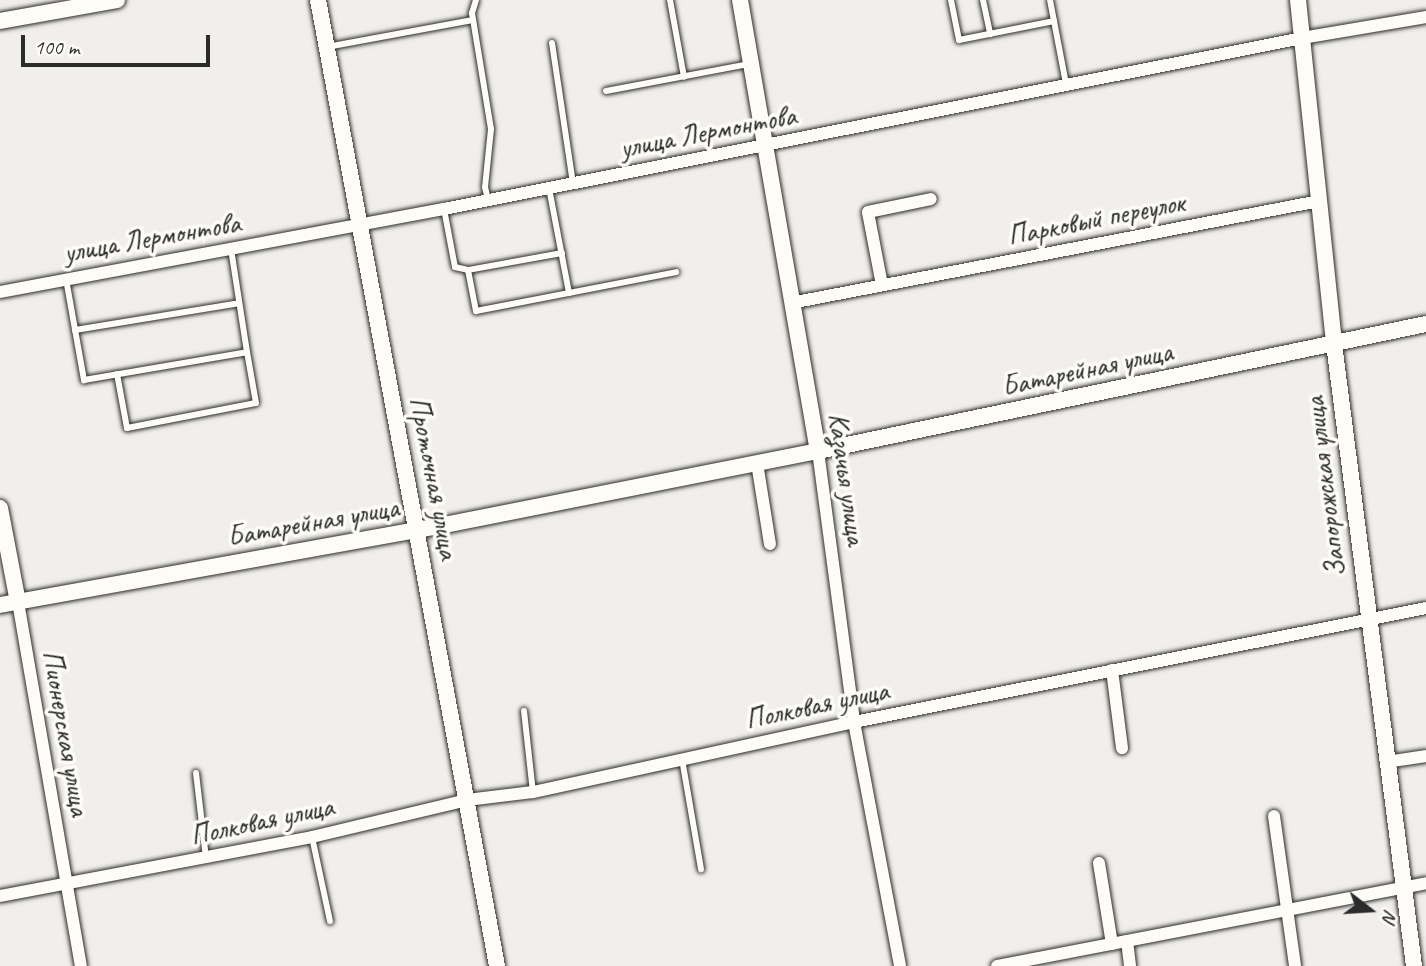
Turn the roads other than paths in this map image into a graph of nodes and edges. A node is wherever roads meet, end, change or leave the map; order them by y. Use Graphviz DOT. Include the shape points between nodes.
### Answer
graph roads {
  1 [pos="117,0"];
  2 [pos="318,0"];
  3 [pos="476,0"];
  4 [pos="670,0"];
  5 [pos="740,0"];
  6 [pos="951,0"];
  7 [pos="983,0"];
  8 [pos="1051,0"];
  9 [pos="1298,0"];
  10 [pos="1426,17"];
  11 [pos="473,20"];
  12 [pos="1054,21"];
  13 [pos="0,22"];
  14 [pos="990,34"];
  15 [pos="1302,38"];
  16 [pos="552,43"];
  17 [pos="327,47"];
  18 [pos="751,64"];
  19 [pos="684,77"];
  20 [pos="1066,86"];
  21 [pos="606,91"];
  22 [pos="764,145"];
  23 [pos="573,184"];
  24 [pos="549,188"];
  25 [pos="930,199"];
  26 [pos="488,200"];
  27 [pos="1320,201"];
  28 [pos="444,209"];
  29 [pos="360,224"];
  30 [pos="231,249"];
  31 [pos="562,253"];
  32 [pos="468,270"];
  33 [pos="676,272"];
  34 [pos="66,278"];
  35 [pos="882,285"];
  36 [pos="0,292"];
  37 [pos="569,293"];
  38 [pos="239,303"];
  39 [pos="791,303"];
  40 [pos="1426,324"];
  41 [pos="75,330"];
  42 [pos="1334,344"];
  43 [pos="247,352"];
  44 [pos="117,374"];
  45 [pos="818,451"];
  46 [pos="757,463"];
  47 [pos="0,508"];
  48 [pos="418,530"];
  49 [pos="770,544"];
  50 [pos="18,602"];
  51 [pos="0,605"];
  52 [pos="1426,608"];
  53 [pos="1367,619"];
  54 [pos="1112,670"];
  55 [pos="524,711"];
  56 [pos="855,722"];
  57 [pos="1122,748"];
  58 [pos="1426,756"];
  59 [pos="682,760"];
  60 [pos="1386,762"];
  61 [pos="196,773"];
  62 [pos="533,792"];
  63 [pos="467,800"];
  64 [pos="1274,816"];
  65 [pos="312,837"];
  66 [pos="206,858"];
  67 [pos="1099,863"];
  68 [pos="701,869"];
  69 [pos="1426,883"];
  70 [pos="65,885"];
  71 [pos="1405,887"];
  72 [pos="0,896"];
  73 [pos="1287,910"];
  74 [pos="330,921"];
  75 [pos="1127,941"];
  76 [pos="1112,944"];
  77 [pos="81,966"];
  78 [pos="497,966"];
  79 [pos="900,966"];
  80 [pos="997,966"];
  81 [pos="1130,966"];
  82 [pos="1295,966"];
  83 [pos="1414,966"];
  1 -- 13 [label="street"];
  2 -- 17 [label="street, Проточная улица"];
  3 -- 11 [label="lane"];
  4 -- 19 [label="lane"];
  5 -- 18 [label="street, Казачья улица"];
  6 -- 14 [label="lane" via="959,40"];
  7 -- 14 [label="lane"];
  8 -- 12 [label="lane"];
  9 -- 15 [label="street, Запорожская улица"];
  10 -- 15 [label="street, улица Лермонтова"];
  11 -- 17 [label="lane"];
  11 -- 26 [label="lane" via="491,129 485,187"];
  12 -- 14 [label="lane"];
  12 -- 20 [label="lane"];
  15 -- 20 [label="street, улица Лермонтова"];
  15 -- 27 [label="street, Запорожская улица"];
  16 -- 23 [label="lane"];
  17 -- 29 [label="street, Проточная улица"];
  18 -- 19 [label="lane"];
  18 -- 22 [label="street, Казачья улица"];
  19 -- 21 [label="lane"];
  20 -- 22 [label="street, улица Лермонтова"];
  22 -- 23 [label="street, улица Лермонтова"];
  22 -- 39 [label="street, Казачья улица"];
  23 -- 24 [label="street, улица Лермонтова"];
  24 -- 26 [label="street, улица Лермонтова"];
  24 -- 31 [label="lane"];
  25 -- 35 [label="street" via="868,212"];
  26 -- 28 [label="street, улица Лермонтова"];
  27 -- 35 [label="street, Парковый переулок"];
  27 -- 42 [label="street, Запорожская улица"];
  28 -- 29 [label="street, улица Лермонтова"];
  28 -- 32 [label="lane" via="455,267"];
  29 -- 30 [label="street, улица Лермонтова"];
  29 -- 48 [label="street, Проточная улица"];
  30 -- 34 [label="street, улица Лермонтова"];
  30 -- 38 [label="lane"];
  31 -- 32 [label="lane"];
  31 -- 37 [label="lane"];
  32 -- 37 [label="lane" via="476,311"];
  33 -- 37 [label="lane"];
  34 -- 36 [label="street, улица Лермонтова"];
  34 -- 41 [label="lane"];
  35 -- 39 [label="street, Парковый переулок"];
  38 -- 41 [label="lane"];
  38 -- 43 [label="lane"];
  39 -- 45 [label="street, Казачья улица"];
  40 -- 42 [label="street, Батарейная улица"];
  41 -- 44 [label="lane" via="84,380"];
  42 -- 45 [label="street, Батарейная улица"];
  42 -- 53 [label="street, Запорожская улица"];
  43 -- 44 [label="lane"];
  43 -- 44 [label="lane" via="256,403 127,428"];
  45 -- 46 [label="street, Батарейная улица"];
  45 -- 56 [label="street, Казачья улица"];
  46 -- 48 [label="street, Батарейная улица"];
  46 -- 49 [label="street"];
  47 -- 50 [label="street, Пионерская улица"];
  48 -- 50 [label="street, Батарейная улица"];
  48 -- 63 [label="street, Проточная улица"];
  50 -- 51 [label="street, Батарейная улица"];
  50 -- 70 [label="street, Пионерская улица"];
  52 -- 53 [label="street, Полковая улица"];
  53 -- 54 [label="street, Полковая улица"];
  53 -- 60 [label="street, Запорожская улица"];
  54 -- 56 [label="street, Полковая улица"];
  54 -- 57 [label="street"];
  55 -- 62 [label="lane"];
  56 -- 59 [label="street, Полковая улица"];
  56 -- 79 [label="street, Казачья улица"];
  58 -- 60 [label="street"];
  59 -- 62 [label="street, Полковая улица"];
  59 -- 68 [label="lane"];
  60 -- 71 [label="street, Запорожская улица"];
  61 -- 66 [label="lane"];
  62 -- 63 [label="street, Полковая улица"];
  63 -- 65 [label="street, Полковая улица"];
  63 -- 78 [label="street, Проточная улица"];
  64 -- 73 [label="street"];
  65 -- 66 [label="street, Полковая улица"];
  65 -- 74 [label="lane"];
  66 -- 70 [label="street, Полковая улица"];
  67 -- 76 [label="street"];
  69 -- 71 [label="street"];
  70 -- 72 [label="street, Полковая улица"];
  70 -- 77 [label="street, Пионерская улица"];
  71 -- 73 [label="street"];
  71 -- 83 [label="street, Запорожская улица"];
  73 -- 75 [label="street"];
  73 -- 82 [label="street"];
  75 -- 76 [label="street"];
  75 -- 81 [label="street"];
  76 -- 80 [label="street"];
}
